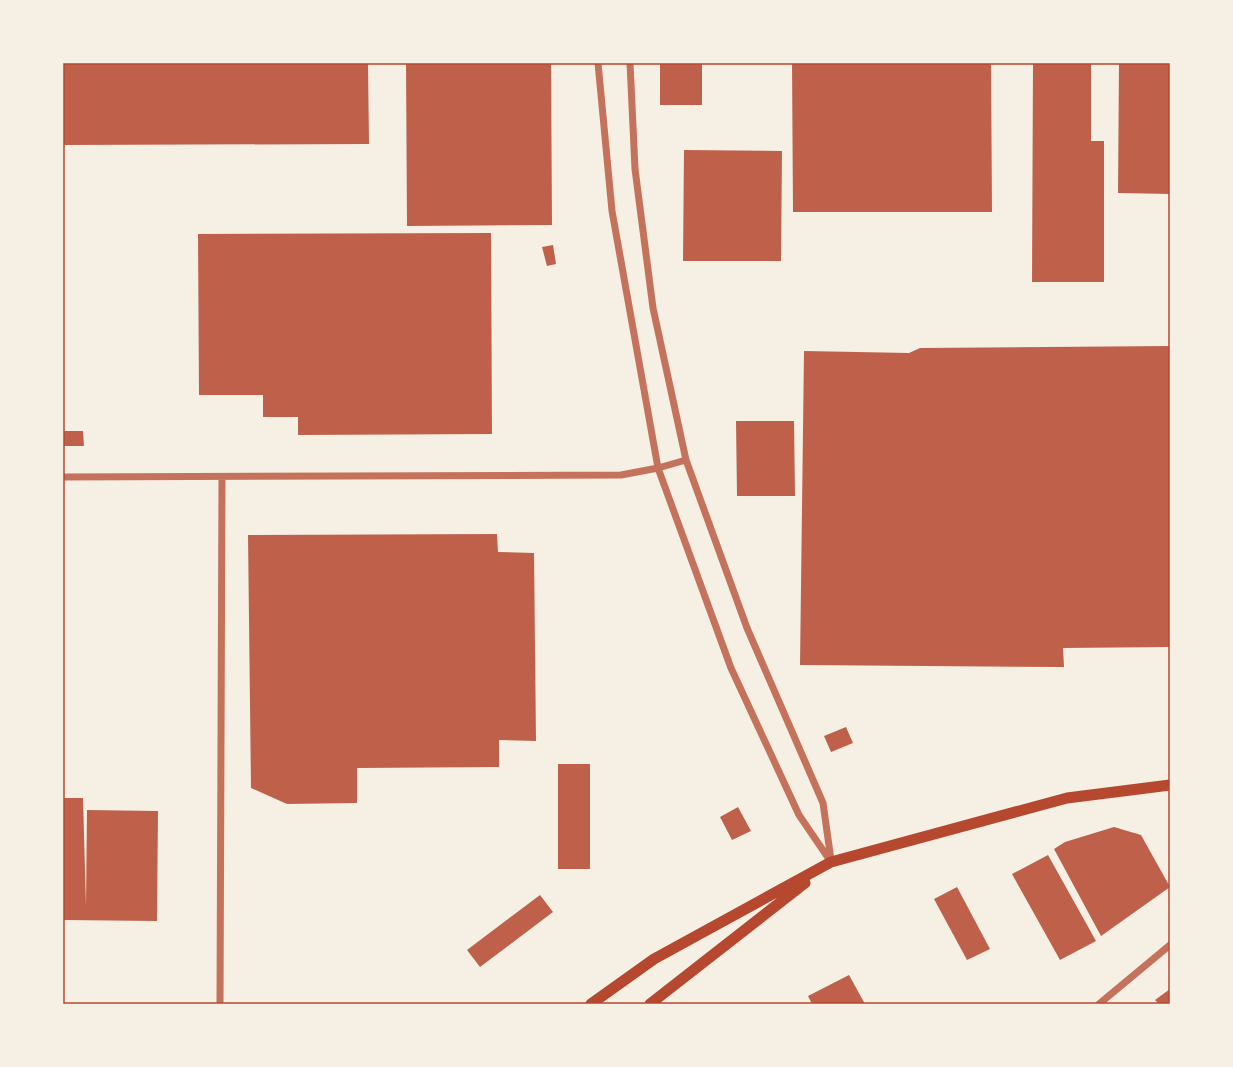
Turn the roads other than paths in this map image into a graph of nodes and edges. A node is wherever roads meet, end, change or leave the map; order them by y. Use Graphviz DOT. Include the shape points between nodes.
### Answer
graph roads {
  1 [pos="598,63"];
  2 [pos="630,63"];
  3 [pos="686,460"];
  4 [pos="658,468"];
  5 [pos="63,477"];
  6 [pos="222,477"];
  7 [pos="1170,785"];
  8 [pos="831,862"];
  9 [pos="1170,945"];
  10 [pos="220,1004"];
  11 [pos="591,1004"];
  12 [pos="650,1004"];
  13 [pos="1099,1004"];
  1 -- 4 [label="street" via="612,211"];
  2 -- 3 [label="street" via="635,169 653,308"];
  3 -- 4 [label="street"];
  3 -- 8 [label="street" via="747,628 823,802"];
  4 -- 6 [label="street" via="621,475"];
  4 -- 8 [label="street" via="731,668 799,815"];
  5 -- 6 [label="street"];
  6 -- 10 [label="street"];
  7 -- 8 [label="highway" via="1067,798"];
  8 -- 11 [label="highway" via="654,959"];
  8 -- 12 [label="highway"];
  9 -- 13 [label="street"];
}
